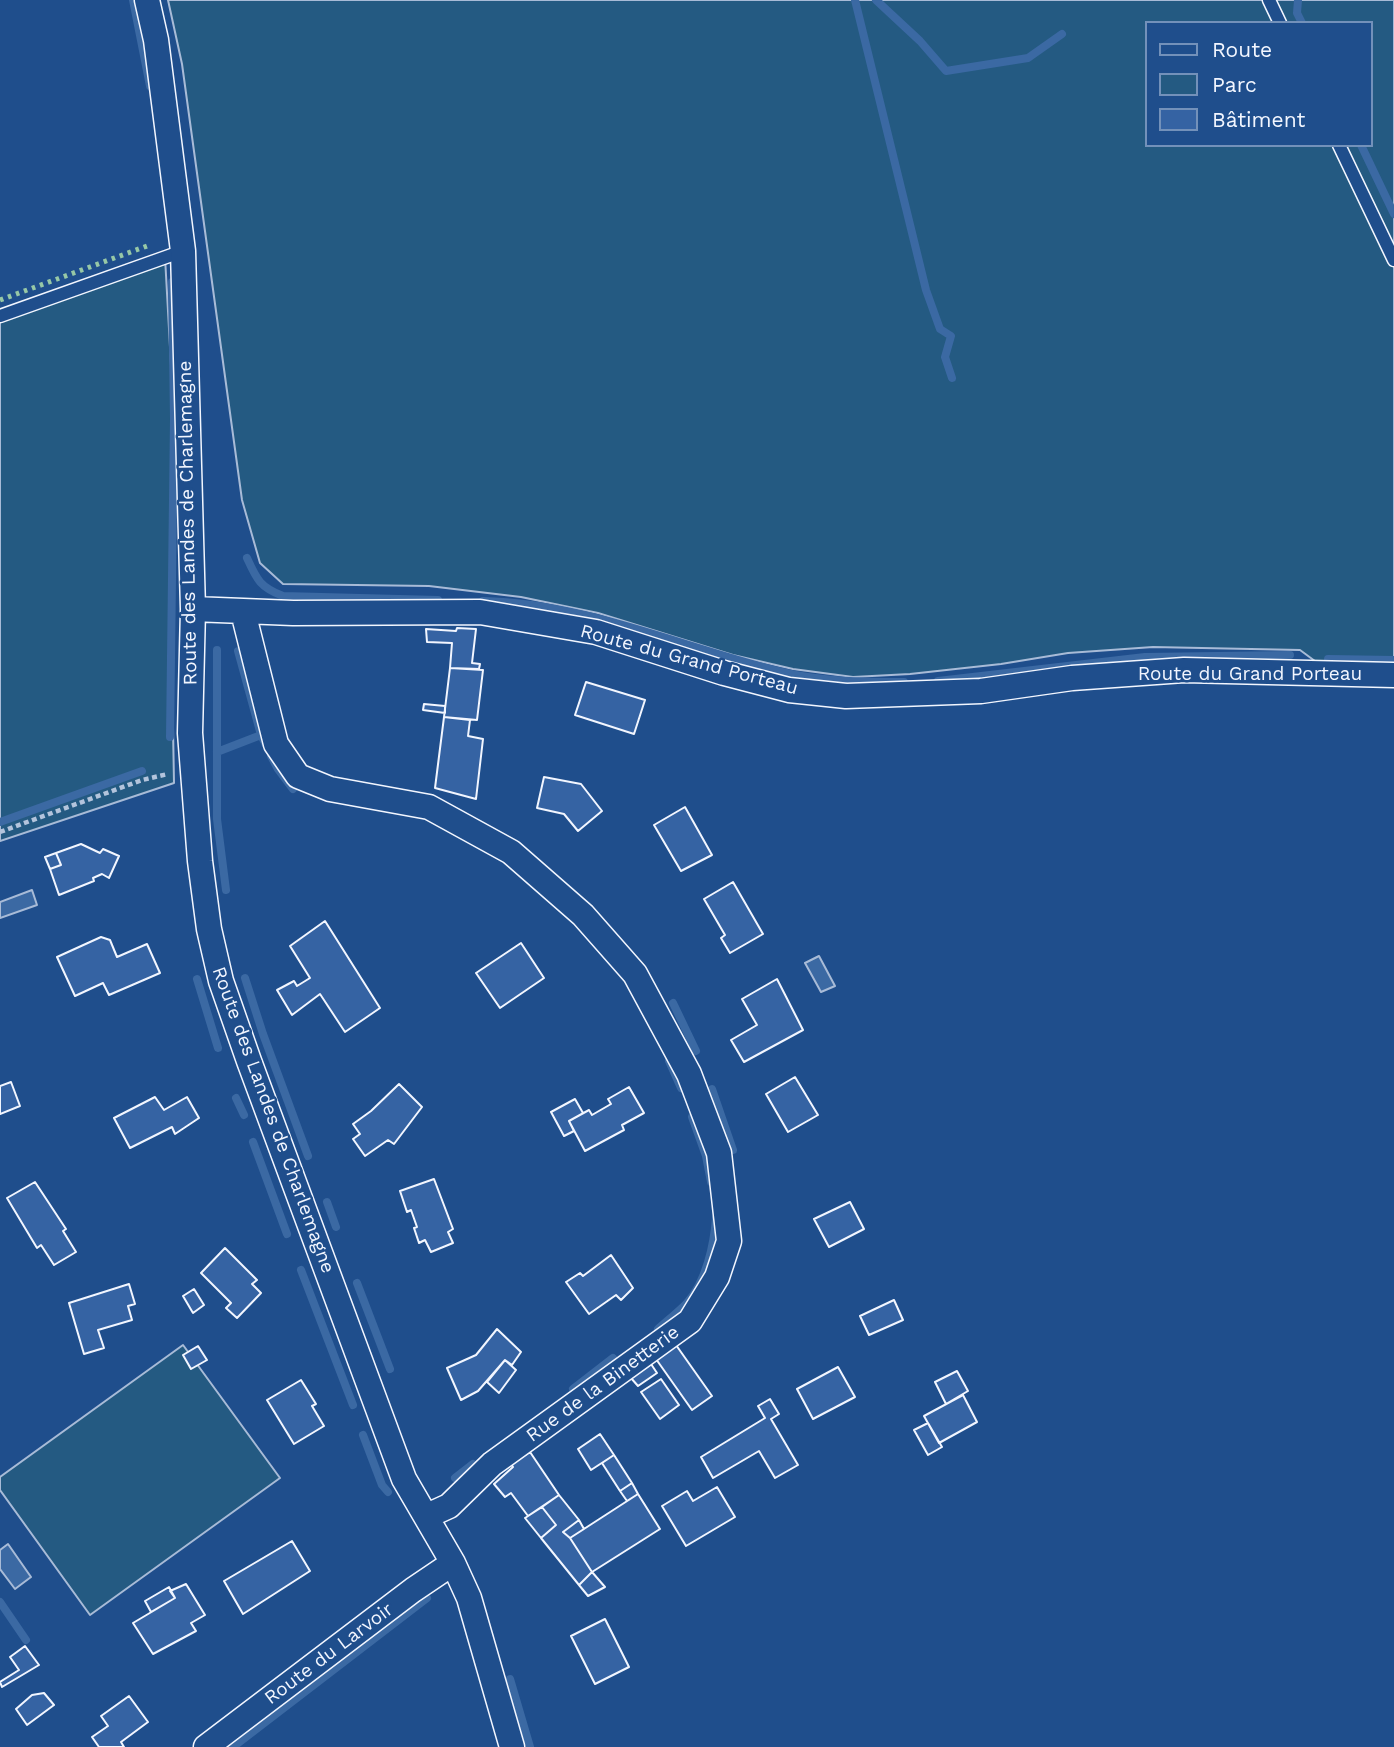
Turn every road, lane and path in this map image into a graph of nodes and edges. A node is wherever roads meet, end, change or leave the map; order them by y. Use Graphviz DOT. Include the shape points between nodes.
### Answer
graph roads {
  1 [pos="147,0"];
  2 [pos="1269,0"];
  3 [pos="1279,21"];
  4 [pos="1340,147"];
  5 [pos="183,251"];
  6 [pos="1394,260"];
  7 [pos="0,316"];
  8 [pos="193,610"];
  9 [pos="243,612"];
  10 [pos="1394,675"];
  11 [pos="192,776"];
  12 [pos="0,832"];
  13 [pos="426,1516"];
  14 [pos="453,1563"];
  15 [pos="206,1747"];
  16 [pos="512,1747"];
  1 -- 5 [label="street, Route des Landes de Charlemagne"];
  2 -- 3 [label="lane"];
  4 -- 6 [label="lane"];
  5 -- 7 [label="lane"];
  5 -- 8 [label="street, Route des Landes de Charlemagne"];
  8 -- 9 [label="street, Route du Grand Porteau"];
  8 -- 11 [label="street, Route des Landes de Charlemagne"];
  9 -- 10 [label="street, Route du Grand Porteau" via="480,612 596,632 789,690 846,696 981,691 1072,678 1184,670"];
  9 -- 13 [label="street, Rue de la Binetterie" via="276,744 298,776 330,789 429,807 511,852 583,915 635,974 689,1074 719,1153 729,1241 717,1277 690,1321 492,1464 449,1506"];
  11 -- 12 [label="path" via="172,773 142,780"];
  11 -- 13 [label="street, Route des Landes de Charlemagne" via="209,929 221,981 404,1479"];
  13 -- 14 [label="street, Route des Landes de Charlemagne"];
  14 -- 15 [label="street, Route du Larvoir"];
  14 -- 16 [label="street, Route des Landes de Charlemagne" via="469,1598"];
}
